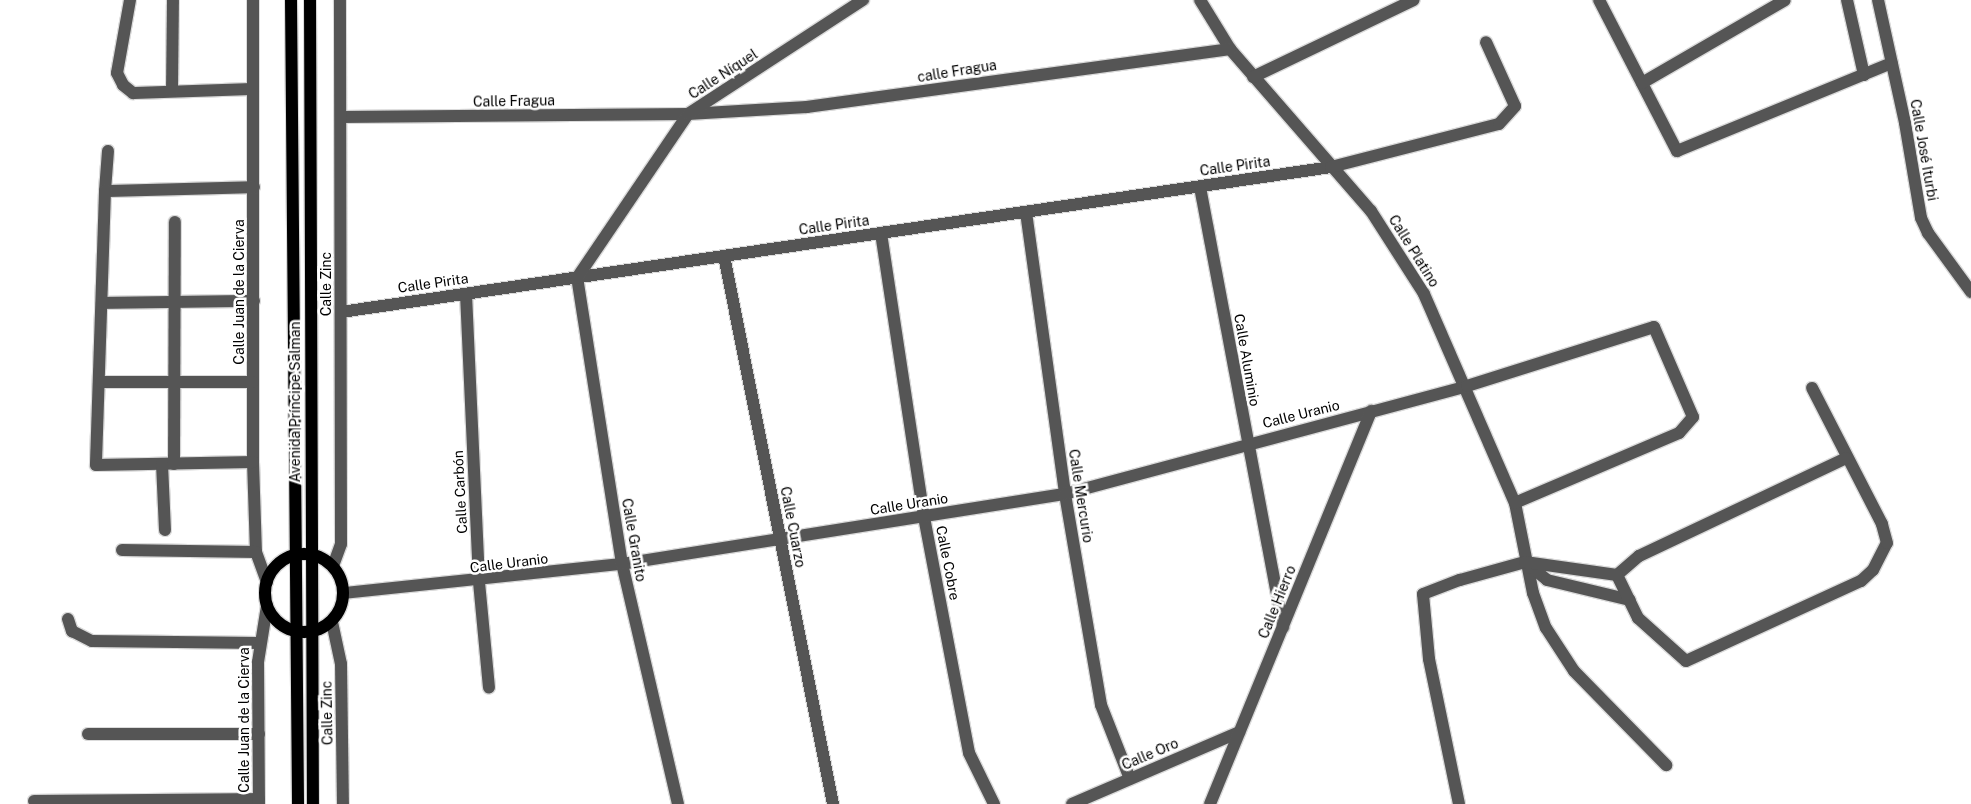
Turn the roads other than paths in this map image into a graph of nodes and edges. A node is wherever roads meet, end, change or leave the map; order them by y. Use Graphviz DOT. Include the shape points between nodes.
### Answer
graph roads {
  1 [pos="130,0"];
  2 [pos="173,0"];
  3 [pos="253,0"];
  4 [pos="291,0"];
  5 [pos="310,0"];
  6 [pos="340,0"];
  7 [pos="863,0"];
  8 [pos="1200,0"];
  9 [pos="1414,0"];
  10 [pos="1599,0"];
  11 [pos="1784,0"];
  12 [pos="1847,0"];
  13 [pos="1878,0"];
  14 [pos="1486,42"];
  15 [pos="1230,49"];
  16 [pos="1892,63"];
  17 [pos="1864,75"];
  18 [pos="1253,76"];
  19 [pos="1642,83"];
  20 [pos="253,89"];
  21 [pos="172,91"];
  22 [pos="688,114"];
  23 [pos="341,117"];
  24 [pos="108,151"];
  25 [pos="1331,168"];
  26 [pos="1200,186"];
  27 [pos="254,187"];
  28 [pos="105,190"];
  29 [pos="1026,212"];
  30 [pos="175,222"];
  31 [pos="881,233"];
  32 [pos="724,256"];
  33 [pos="577,278"];
  34 [pos="1971,292"];
  35 [pos="466,294"];
  36 [pos="254,301"];
  37 [pos="174,302"];
  38 [pos="103,303"];
  39 [pos="341,312"];
  40 [pos="102,382"];
  41 [pos="174,382"];
  42 [pos="253,382"];
  43 [pos="1467,386"];
  44 [pos="1812,388"];
  45 [pos="1371,411"];
  46 [pos="1247,443"];
  47 [pos="1846,458"];
  48 [pos="252,462"];
  49 [pos="168,464"];
  50 [pos="1065,494"];
  51 [pos="1515,503"];
  52 [pos="924,517"];
  53 [pos="165,530"];
  54 [pos="781,540"];
  55 [pos="122,550"];
  56 [pos="256,552"];
  57 [pos="312,554"];
  58 [pos="295,555"];
  59 [pos="1525,562"];
  60 [pos="622,564"];
  61 [pos="333,566"];
  62 [pos="1617,574"];
  63 [pos="267,582"];
  64 [pos="479,582"];
  65 [pos="344,593"];
  66 [pos="1630,600"];
  67 [pos="267,606"];
  68 [pos="68,619"];
  69 [pos="332,622"];
  70 [pos="1283,627"];
  71 [pos="296,632"];
  72 [pos="313,632"];
  73 [pos="259,643"];
  74 [pos="489,688"];
  75 [pos="1240,732"];
  76 [pos="88,734"];
  77 [pos="259,734"];
  78 [pos="1666,765"];
  79 [pos="1130,779"];
  80 [pos="34,801"];
  81 [pos="259,802"];
  82 [pos="298,804"];
  83 [pos="313,804"];
  84 [pos="344,804"];
  85 [pos="678,804"];
  86 [pos="833,804"];
  87 [pos="994,804"];
  88 [pos="1072,804"];
  89 [pos="1210,804"];
  90 [pos="1459,804"];
  1 -- 21 [label="street" via="117,73 123,85 133,93"];
  2 -- 21 [label="street"];
  3 -- 20 [label="street, Calle Juan de la Cierva"];
  4 -- 58 [label="main road, Avenida Príncipe Salman"];
  5 -- 57 [label="main road, Avenida Príncipe Salman"];
  6 -- 23 [label="street, Calle Zinc"];
  7 -- 22 [label="street, Calle Níquel"];
  8 -- 15 [label="street, Calle Platino"];
  9 -- 18 [label="street"];
  10 -- 19 [label="street"];
  11 -- 19 [label="street"];
  12 -- 17 [label="street"];
  13 -- 16 [label="street, Calle José Iturbi"];
  14 -- 25 [label="street, Calle Pirita" via="1515,106 1499,124"];
  15 -- 18 [label="street, Calle Platino"];
  15 -- 22 [label="street, calle Fragua" via="816,106"];
  16 -- 17 [label="street"];
  16 -- 34 [label="street, Calle José Iturbi" via="1921,218 1928,233"];
  17 -- 19 [label="street" via="1677,151"];
  18 -- 25 [label="street, Calle Platino"];
  20 -- 21 [label="street"];
  20 -- 27 [label="street, Calle Juan de la Cierva"];
  22 -- 23 [label="street, Calle Fragua"];
  22 -- 33 [label="street, Calle Níquel"];
  23 -- 39 [label="street, Calle Zinc"];
  24 -- 28 [label="street"];
  25 -- 26 [label="street, Calle Pirita"];
  25 -- 43 [label="street, Calle Platino" via="1372,211 1424,294"];
  26 -- 29 [label="street, Calle Pirita"];
  26 -- 46 [label="street, Calle Aluminio"];
  27 -- 28 [label="street"];
  27 -- 36 [label="street, Calle Juan de la Cierva"];
  28 -- 38 [label="street"];
  29 -- 31 [label="street, Calle Pirita"];
  29 -- 50 [label="street, Calle Mercurio"];
  30 -- 37 [label="street"];
  31 -- 32 [label="street, Calle Pirita"];
  31 -- 52 [label="street, Calle Cobre"];
  32 -- 33 [label="street, Calle Pirita"];
  32 -- 54 [label="street, Calle Cuarzo"];
  33 -- 35 [label="street, Calle Pirita"];
  33 -- 60 [label="street, Calle Granito"];
  35 -- 39 [label="street, Calle Pirita"];
  35 -- 64 [label="street, Calle Carbón"];
  36 -- 37 [label="street"];
  36 -- 42 [label="street, Calle Juan de la Cierva"];
  37 -- 38 [label="street"];
  37 -- 41 [label="street"];
  38 -- 40 [label="street"];
  39 -- 61 [label="street, Calle Zinc" via="341,544"];
  40 -- 41 [label="street"];
  40 -- 49 [label="street" via="96,464"];
  41 -- 42 [label="street"];
  41 -- 49 [label="street"];
  42 -- 48 [label="street, Calle Juan de la Cierva"];
  43 -- 45 [label="street, Calle Uranio"];
  43 -- 51 [label="street, Calle Platino"];
  43 -- 51 [label="street, Calle Uranio" via="1654,327 1693,417 1679,433"];
  44 -- 47 [label="street"];
  45 -- 46 [label="street, Calle Uranio"];
  45 -- 70 [label="street, Calle Hierro"];
  46 -- 50 [label="street, Calle Uranio"];
  46 -- 70 [label="street, Calle Aluminio"];
  47 -- 62 [label="street" via="1639,556"];
  47 -- 66 [label="street" via="1882,524 1887,542 1873,570 1861,581 1686,662 1638,618"];
  48 -- 49 [label="street"];
  48 -- 56 [label="street, Calle Juan de la Cierva"];
  49 -- 53 [label="street"];
  50 -- 52 [label="street, Calle Uranio"];
  50 -- 79 [label="street, Calle Mercurio" via="1101,705"];
  51 -- 59 [label="street, Calle Platino"];
  52 -- 54 [label="street, Calle Uranio"];
  52 -- 87 [label="street, Calle Cobre" via="969,754"];
  54 -- 60 [label="street, Calle Uranio"];
  54 -- 86 [label="street, Calle Cuarzo"];
  55 -- 56 [label="street"];
  56 -- 63 [label="street, Calle Juan de la Cierva"];
  57 -- 58 [label="main road"];
  57 -- 61 [label="main road"];
  57 -- 72 [label="main road, Avenida Príncipe Salman"];
  58 -- 63 [label="main road" via="277,565"];
  58 -- 71 [label="main road, Avenida Príncipe Salman"];
  59 -- 62 [label="street"];
  59 -- 66 [label="street" via="1547,580"];
  59 -- 78 [label="street, Calle Platino" via="1546,628 1574,671"];
  59 -- 90 [label="street" via="1423,594 1429,659"];
  60 -- 64 [label="street, Calle Uranio"];
  60 -- 85 [label="street, Calle Granito"];
  61 -- 65 [label="main road" via="341,578"];
  62 -- 66 [label="street"];
  63 -- 67 [label="main road"];
  64 -- 65 [label="street, Calle Uranio"];
  64 -- 74 [label="street, Calle Carbón"];
  65 -- 69 [label="main road" via="341,609"];
  67 -- 71 [label="main road" via="278,623"];
  67 -- 73 [label="street, Calle Juan de la Cierva"];
  68 -- 73 [label="street" via="72,631 92,641"];
  69 -- 72 [label="main road"];
  69 -- 84 [label="street, Calle Zinc" via="341,664"];
  70 -- 75 [label="street, Calle Hierro"];
  71 -- 72 [label="main road"];
  71 -- 82 [label="main road, Avenida Príncipe Salman"];
  72 -- 83 [label="main road, Avenida Príncipe Salman"];
  73 -- 77 [label="street, Calle Juan de la Cierva"];
  75 -- 79 [label="street, Calle Oro"];
  75 -- 89 [label="street, Calle Hierro"];
  76 -- 77 [label="street"];
  77 -- 81 [label="street, Calle Juan de la Cierva"];
  79 -- 88 [label="street, Calle Oro"];
  80 -- 81 [label="street"];
}
